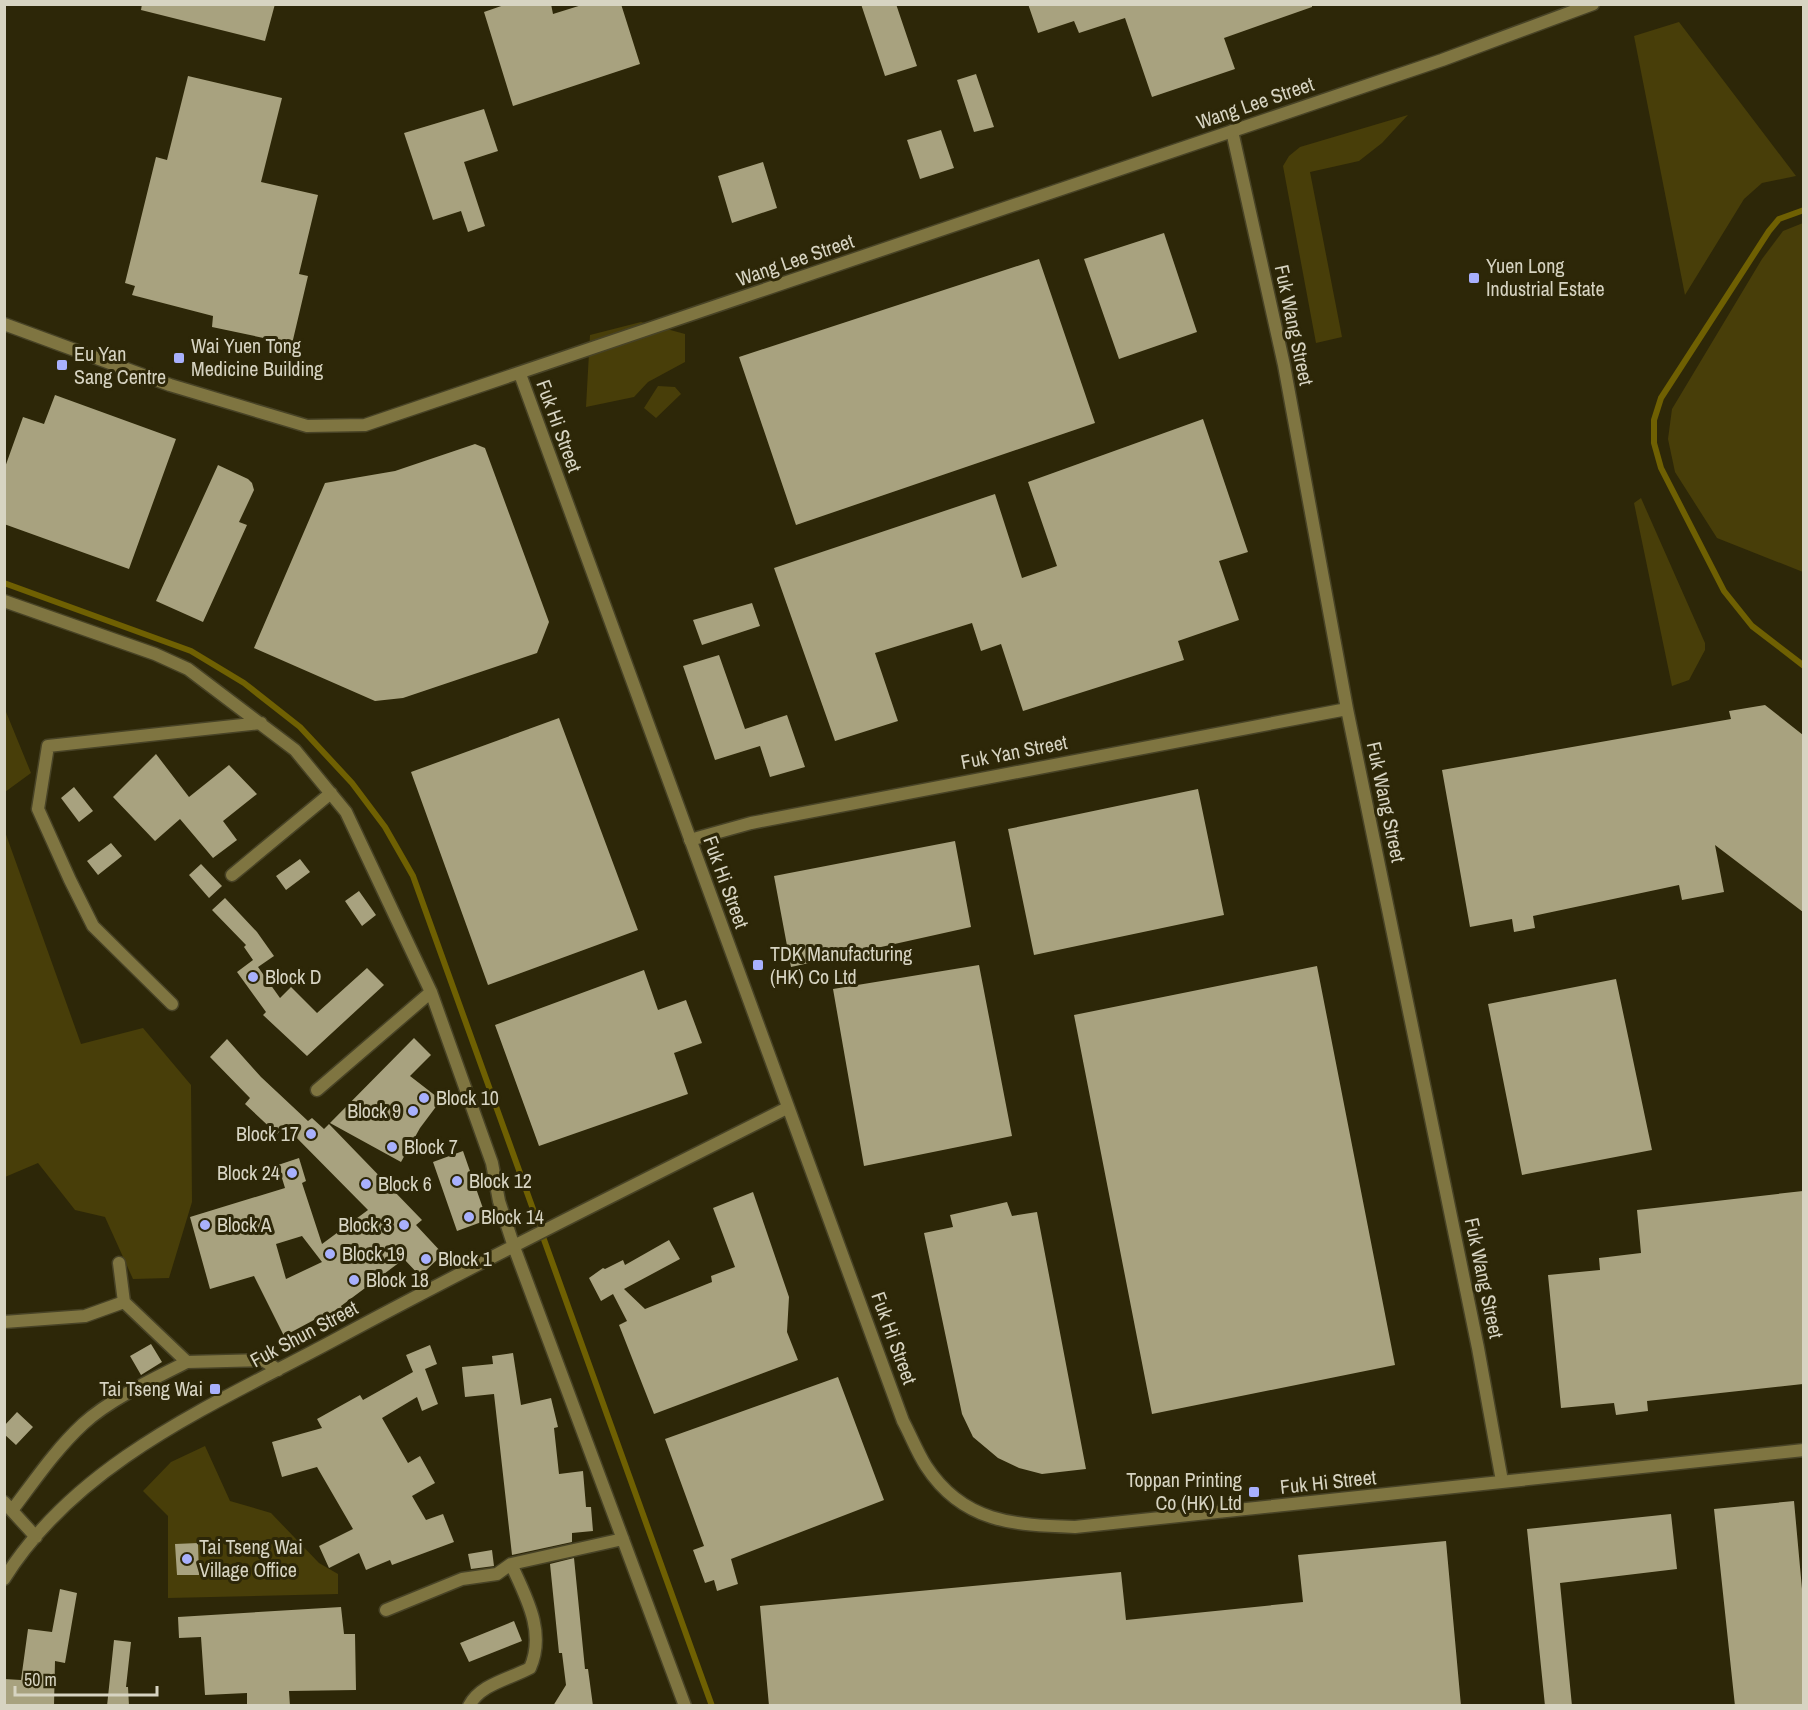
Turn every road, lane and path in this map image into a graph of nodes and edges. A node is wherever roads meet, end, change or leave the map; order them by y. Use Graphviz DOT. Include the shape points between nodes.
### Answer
graph roads {
  1 [pos="1593,4"];
  2 [pos="1232,131"];
  3 [pos="4,324"];
  4 [pos="520,374"];
  5 [pos="4,601"];
  6 [pos="1347,708"];
  7 [pos="261,723"];
  8 [pos="331,793"];
  9 [pos="690,840"];
  10 [pos="232,875"];
  11 [pos="431,992"];
  12 [pos="172,1004"];
  13 [pos="317,1090"];
  14 [pos="787,1108"];
  15 [pos="519,1244"];
  16 [pos="119,1263"];
  17 [pos="124,1302"];
  18 [pos="4,1322"];
  19 [pos="186,1362"];
  20 [pos="279,1370"];
  21 [pos="1803,1450"];
  22 [pos="1502,1481"];
  23 [pos="9,1506"];
  24 [pos="36,1537"];
  25 [pos="623,1539"];
  26 [pos="512,1564"];
  27 [pos="4,1579"];
  28 [pos="386,1610"];
  29 [pos="469,1706"];
  30 [pos="685,1706"];
  1 -- 2 [label="street, Wang Lee Street"];
  2 -- 4 [label="street, Wang Lee Street"];
  2 -- 6 [label="street, Fuk Wang Street" via="1284,365"];
  3 -- 4 [label="street, Wang Lee Street" via="170,385 307,426 365,425"];
  4 -- 9 [label="street, Fuk Hi Street"];
  5 -- 7 [label="street" via="188,669"];
  6 -- 9 [label="street, Fuk Yan Street" via="752,823"];
  6 -- 22 [label="street, Fuk Wang Street"];
  7 -- 8 [label="street" via="295,750"];
  7 -- 12 [label="street" via="48,746 38,809 70,880 93,926"];
  8 -- 10 [label="street"];
  8 -- 11 [label="street" via="346,812"];
  9 -- 14 [label="street, Fuk Hi Street"];
  11 -- 13 [label="street"];
  11 -- 15 [label="street" via="492,1163 499,1201"];
  14 -- 15 [label="street, Fuk Shun Street"];
  14 -- 22 [label="street, Fuk Hi Street" via="903,1421 926,1467 965,1508 1016,1525 1075,1527"];
  15 -- 20 [label="street, Fuk Shun Street"];
  15 -- 25 [label="street"];
  16 -- 17 [label="street"];
  17 -- 18 [label="street" via="85,1317"];
  17 -- 19 [label="street"];
  19 -- 20 [label="street" via="263,1360"];
  19 -- 23 [label="street" via="85,1422"];
  20 -- 24 [label="street, Fuk Shun Street" via="156,1436 76,1493"];
  21 -- 22 [label="street, Fuk Hi Street"];
  23 -- 24 [label="street"];
  24 -- 27 [label="street, Fuk Shun Street"];
  25 -- 26 [label="street"];
  25 -- 30 [label="street"];
  26 -- 28 [label="street" via="497,1574 462,1579"];
  26 -- 29 [label="street" via="536,1621 534,1658 530,1668 472,1698"];
}
